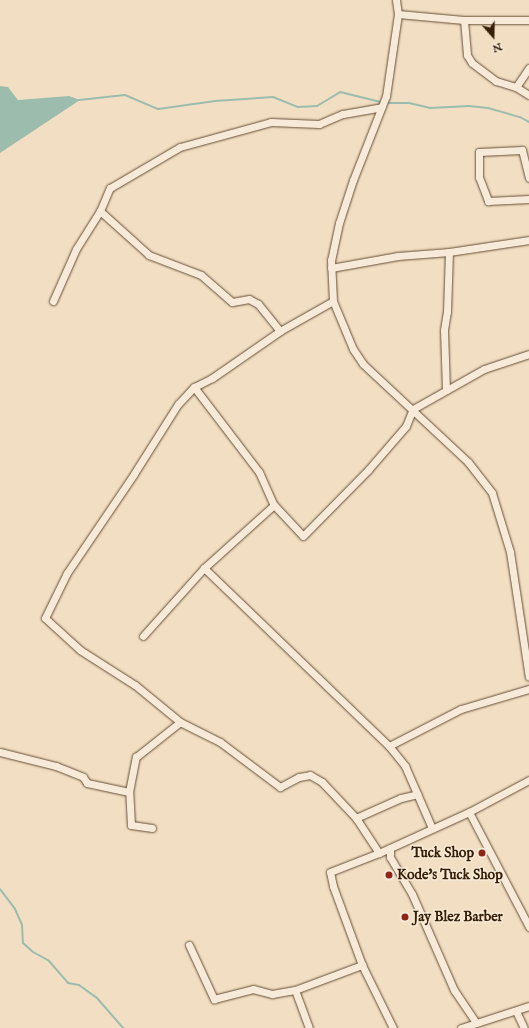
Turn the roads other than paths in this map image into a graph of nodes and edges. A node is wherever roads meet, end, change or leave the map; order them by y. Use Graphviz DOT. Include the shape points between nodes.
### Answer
graph roads {
  1 [pos="396,0"];
  2 [pos="398,14"];
  3 [pos="464,20"];
  4 [pos="529,20"];
  5 [pos="529,68"];
  6 [pos="516,87"];
  7 [pos="529,95"];
  8 [pos="380,107"];
  9 [pos="529,178"];
  10 [pos="529,199"];
  11 [pos="100,211"];
  12 [pos="529,240"];
  13 [pos="449,252"];
  14 [pos="331,268"];
  15 [pos="53,301"];
  16 [pos="333,301"];
  17 [pos="280,332"];
  18 [pos="529,354"];
  19 [pos="194,387"];
  20 [pos="446,390"];
  21 [pos="413,409"];
  22 [pos="274,505"];
  23 [pos="204,568"];
  24 [pos="143,636"];
  25 [pos="529,677"];
  26 [pos="529,689"];
  27 [pos="180,722"];
  28 [pos="389,746"];
  29 [pos="0,752"];
  30 [pos="529,780"];
  31 [pos="130,792"];
  32 [pos="418,794"];
  33 [pos="469,812"];
  34 [pos="356,818"];
  35 [pos="152,828"];
  36 [pos="432,828"];
  37 [pos="390,848"];
  38 [pos="378,853"];
  39 [pos="529,927"];
  40 [pos="189,945"];
  41 [pos="362,966"];
  42 [pos="295,990"];
  43 [pos="529,1006"];
  44 [pos="516,1011"];
  45 [pos="476,1023"];
  46 [pos="309,1028"];
  47 [pos="394,1028"];
  48 [pos="461,1028"];
  49 [pos="524,1028"];
  1 -- 2 [label="street"];
  2 -- 3 [label="street"];
  2 -- 8 [label="street" via="386,96"];
  3 -- 4 [label="street"];
  3 -- 6 [label="street" via="467,55 472,63 496,80"];
  5 -- 6 [label="street"];
  6 -- 7 [label="street"];
  8 -- 11 [label="street" via="343,114 319,124 271,122 180,147 110,188"];
  8 -- 14 [label="street" via="339,223"];
  9 -- 10 [label="street" via="522,150 479,152 479,177 488,201"];
  11 -- 15 [label="street" via="76,249"];
  11 -- 17 [label="street" via="149,255 201,275 232,302 249,299 258,304"];
  12 -- 13 [label="street"];
  13 -- 14 [label="street" via="398,256"];
  13 -- 20 [label="street" via="444,330"];
  14 -- 16 [label="street"];
  16 -- 17 [label="street"];
  16 -- 21 [label="street" via="353,349 364,364"];
  17 -- 19 [label="street" via="212,378"];
  18 -- 20 [label="street" via="484,369"];
  19 -- 22 [label="street" via="259,472"];
  19 -- 27 [label="street" via="178,404 67,573 45,618 80,650 135,685"];
  20 -- 21 [label="street"];
  21 -- 22 [label="street" via="406,426 368,470 303,536"];
  21 -- 25 [label="street" via="468,462 492,493 510,552"];
  22 -- 23 [label="street"];
  23 -- 24 [label="street"];
  23 -- 28 [label="street"];
  26 -- 28 [label="street" via="461,709"];
  27 -- 31 [label="street" via="136,757"];
  27 -- 34 [label="street" via="220,742 280,787 310,775 322,782"];
  28 -- 32 [label="street" via="405,766"];
  29 -- 31 [label="street" via="56,766 83,777 87,783"];
  30 -- 33 [label="street"];
  31 -- 35 [label="street" via="131,825"];
  32 -- 34 [label="street" via="401,798"];
  32 -- 36 [label="street"];
  33 -- 36 [label="street"];
  33 -- 39 [label="street"];
  34 -- 38 [label="street"];
  36 -- 37 [label="street"];
  37 -- 38 [label="street"];
  37 -- 45 [label="street" via="390,857 412,894 454,990"];
  38 -- 41 [label="street" via="330,872"];
  40 -- 42 [label="street" via="214,999 254,989 272,994"];
  41 -- 42 [label="street"];
  41 -- 47 [label="street"];
  42 -- 46 [label="street"];
  43 -- 44 [label="street"];
  44 -- 45 [label="street"];
  44 -- 49 [label="street"];
  45 -- 48 [label="street"];
}
